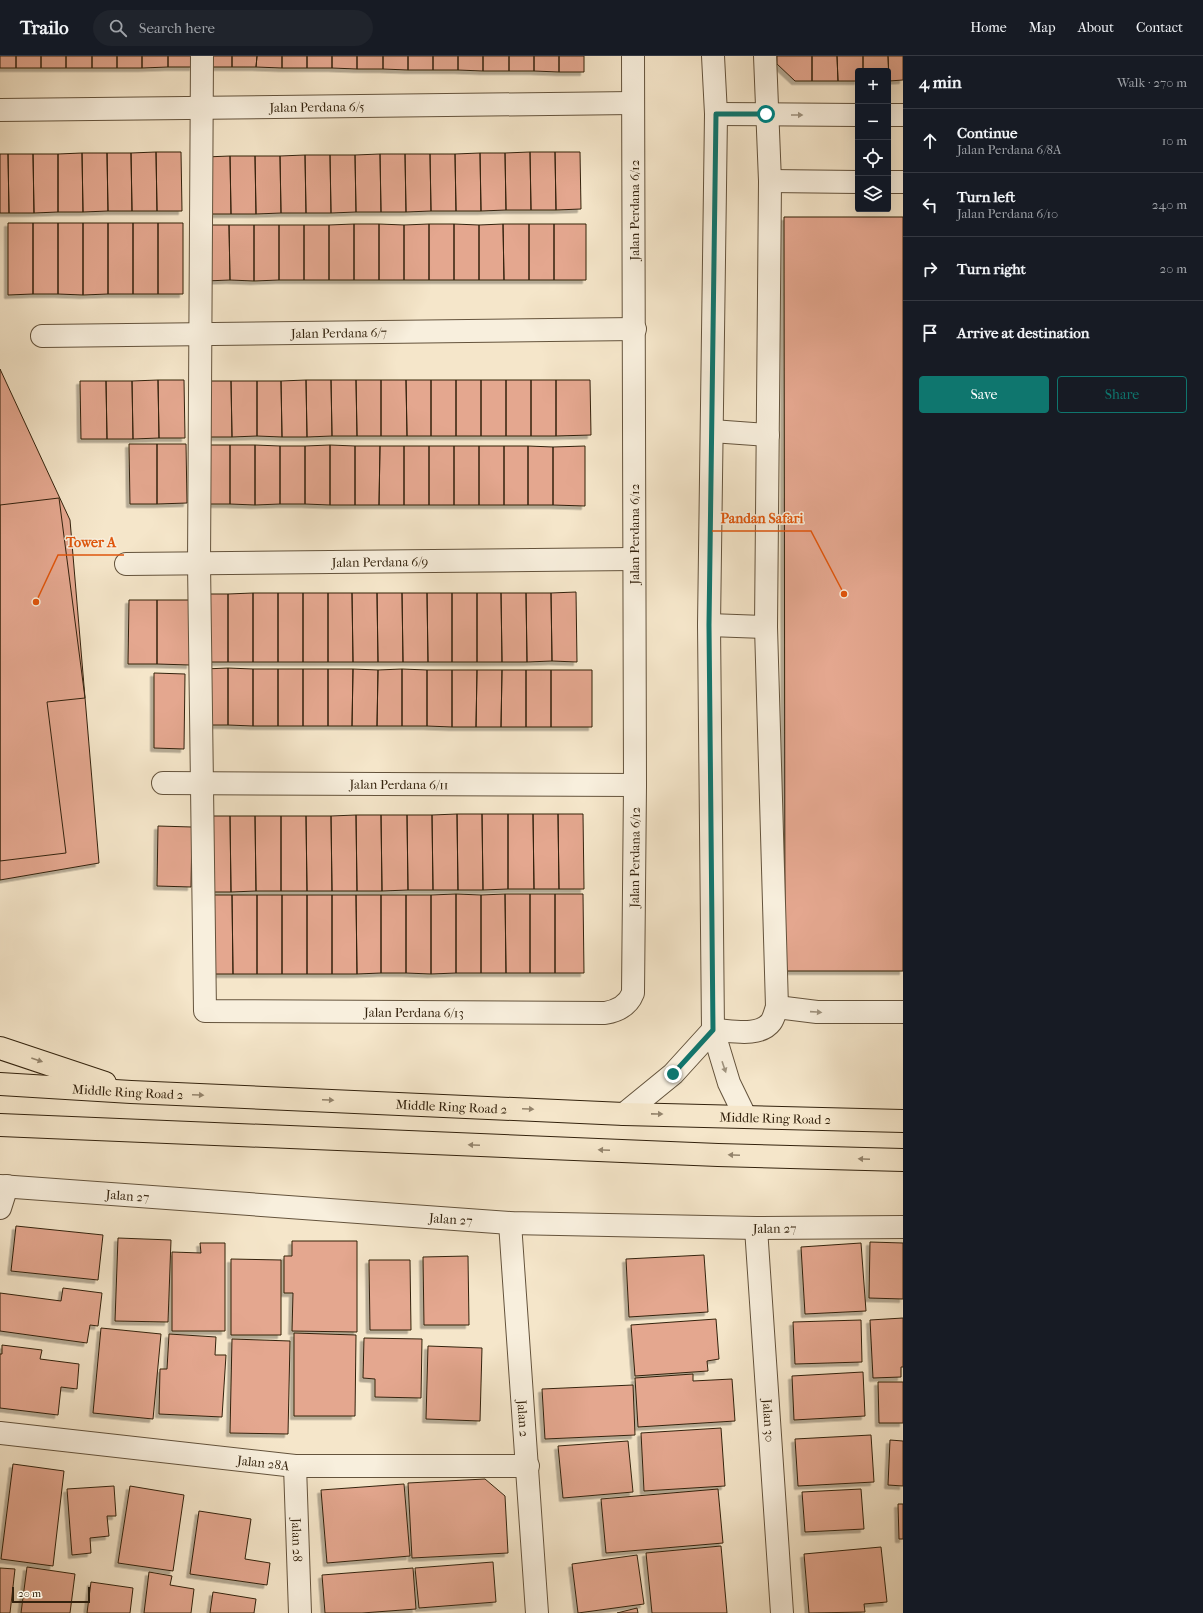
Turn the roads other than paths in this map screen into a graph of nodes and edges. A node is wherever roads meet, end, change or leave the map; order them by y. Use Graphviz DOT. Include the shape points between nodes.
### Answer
graph roads {
  1 [pos="202,56"];
  2 [pos="633,56"];
  3 [pos="713,56"];
  4 [pos="766,56"];
  5 [pos="634,103"];
  6 [pos="203,107"];
  7 [pos="0,110"];
  8 [pos="716,114"];
  9 [pos="766,114"];
  10 [pos="855,114"];
  11 [pos="891,114"];
  12 [pos="903,114"];
  13 [pos="770,182"];
  14 [pos="855,182"];
  15 [pos="891,182"];
  16 [pos="903,182"];
  17 [pos="635,329"];
  18 [pos="201,335"];
  19 [pos="42,336"];
  20 [pos="712,431"];
  21 [pos="768,435"];
  22 [pos="633,559"];
  23 [pos="199,563"];
  24 [pos="126,564"];
  25 [pos="709,625"];
  26 [pos="766,627"];
  27 [pos="163,783"];
  28 [pos="202,784"];
  29 [pos="636,785"];
  30 [pos="622,1007"];
  31 [pos="777,1008"];
  32 [pos="903,1012"];
  33 [pos="713,1030"];
  34 [pos="0,1048"];
  35 [pos="0,1084"];
  36 [pos="131,1092"];
  37 [pos="624,1114"];
  38 [pos="745,1116"];
  39 [pos="903,1121"];
  40 [pos="0,1125"];
  41 [pos="903,1160"];
  42 [pos="4,1186"];
  43 [pos="0,1208"];
  44 [pos="510,1223"];
  45 [pos="903,1227"];
  46 [pos="756,1228"];
  47 [pos="0,1433"];
  48 [pos="295,1466"];
  49 [pos="528,1466"];
  50 [pos="300,1613"];
  51 [pos="537,1613"];
  52 [pos="782,1613"];
  1 -- 6 [label="street"];
  2 -- 5 [label="street, Jalan Perdana 6/12"];
  3 -- 8 [label="street"];
  4 -- 9 [label="street"];
  5 -- 6 [label="street, Jalan Perdana 6/5"];
  5 -- 17 [label="street, Jalan Perdana 6/12"];
  6 -- 7 [label="street, Jalan Perdana 6/5"];
  6 -- 18 [label="street"];
  8 -- 9 [label="street"];
  8 -- 20 [label="street"];
  9 -- 10 [label="street, one-way"];
  9 -- 13 [label="street"];
  11 -- 12 [label="street"];
  13 -- 14 [label="street"];
  13 -- 21 [label="street"];
  15 -- 16 [label="street"];
  17 -- 18 [label="street, Jalan Perdana 6/7"];
  17 -- 22 [label="street, Jalan Perdana 6/12"];
  18 -- 19 [label="street, Jalan Perdana 6/7"];
  18 -- 23 [label="street"];
  20 -- 21 [label="street"];
  20 -- 25 [label="street"];
  21 -- 26 [label="street"];
  22 -- 23 [label="street, Jalan Perdana 6/9"];
  22 -- 29 [label="street, Jalan Perdana 6/12"];
  23 -- 24 [label="street, Jalan Perdana 6/9"];
  23 -- 28 [label="street"];
  25 -- 26 [label="street"];
  25 -- 33 [label="street"];
  26 -- 31 [label="street"];
  27 -- 28 [label="street, Jalan Perdana 6/11"];
  28 -- 29 [label="street, Jalan Perdana 6/11"];
  28 -- 30 [label="street, Jalan Perdana 6/13" via="205,1011 605,1013"];
  29 -- 30 [label="street, Jalan Perdana 6/12" via="633,993 631,1000"];
  31 -- 32 [label="street, one-way" via="817,1012"];
  31 -- 33 [label="street" via="771,1022 764,1028 754,1031"];
  33 -- 37 [label="street" via="673,1074"];
  33 -- 38 [label="street, one-way" via="729,1083"];
  34 -- 36 [label="highway, one-way"];
  35 -- 36 [label="highway, Middle Ring Road 2"];
  36 -- 37 [label="highway, Middle Ring Road 2, one-way"];
  37 -- 38 [label="highway, Middle Ring Road 2, one-way"];
  38 -- 39 [label="highway, Middle Ring Road 2"];
  41 -- 40 [label="highway, one-way" via="694,1154"];
  42 -- 43 [label="street"];
  42 -- 44 [label="street, Jalan 27"];
  44 -- 46 [label="street, Jalan 27"];
  44 -- 49 [label="street, Jalan 2"];
  45 -- 46 [label="street, Jalan 27"];
  46 -- 52 [label="street, Jalan 30"];
  47 -- 48 [label="street, Jalan 28A"];
  48 -- 49 [label="street, Jalan 28A"];
  48 -- 50 [label="street, Jalan 28"];
  49 -- 51 [label="street, Jalan 2"];
}
